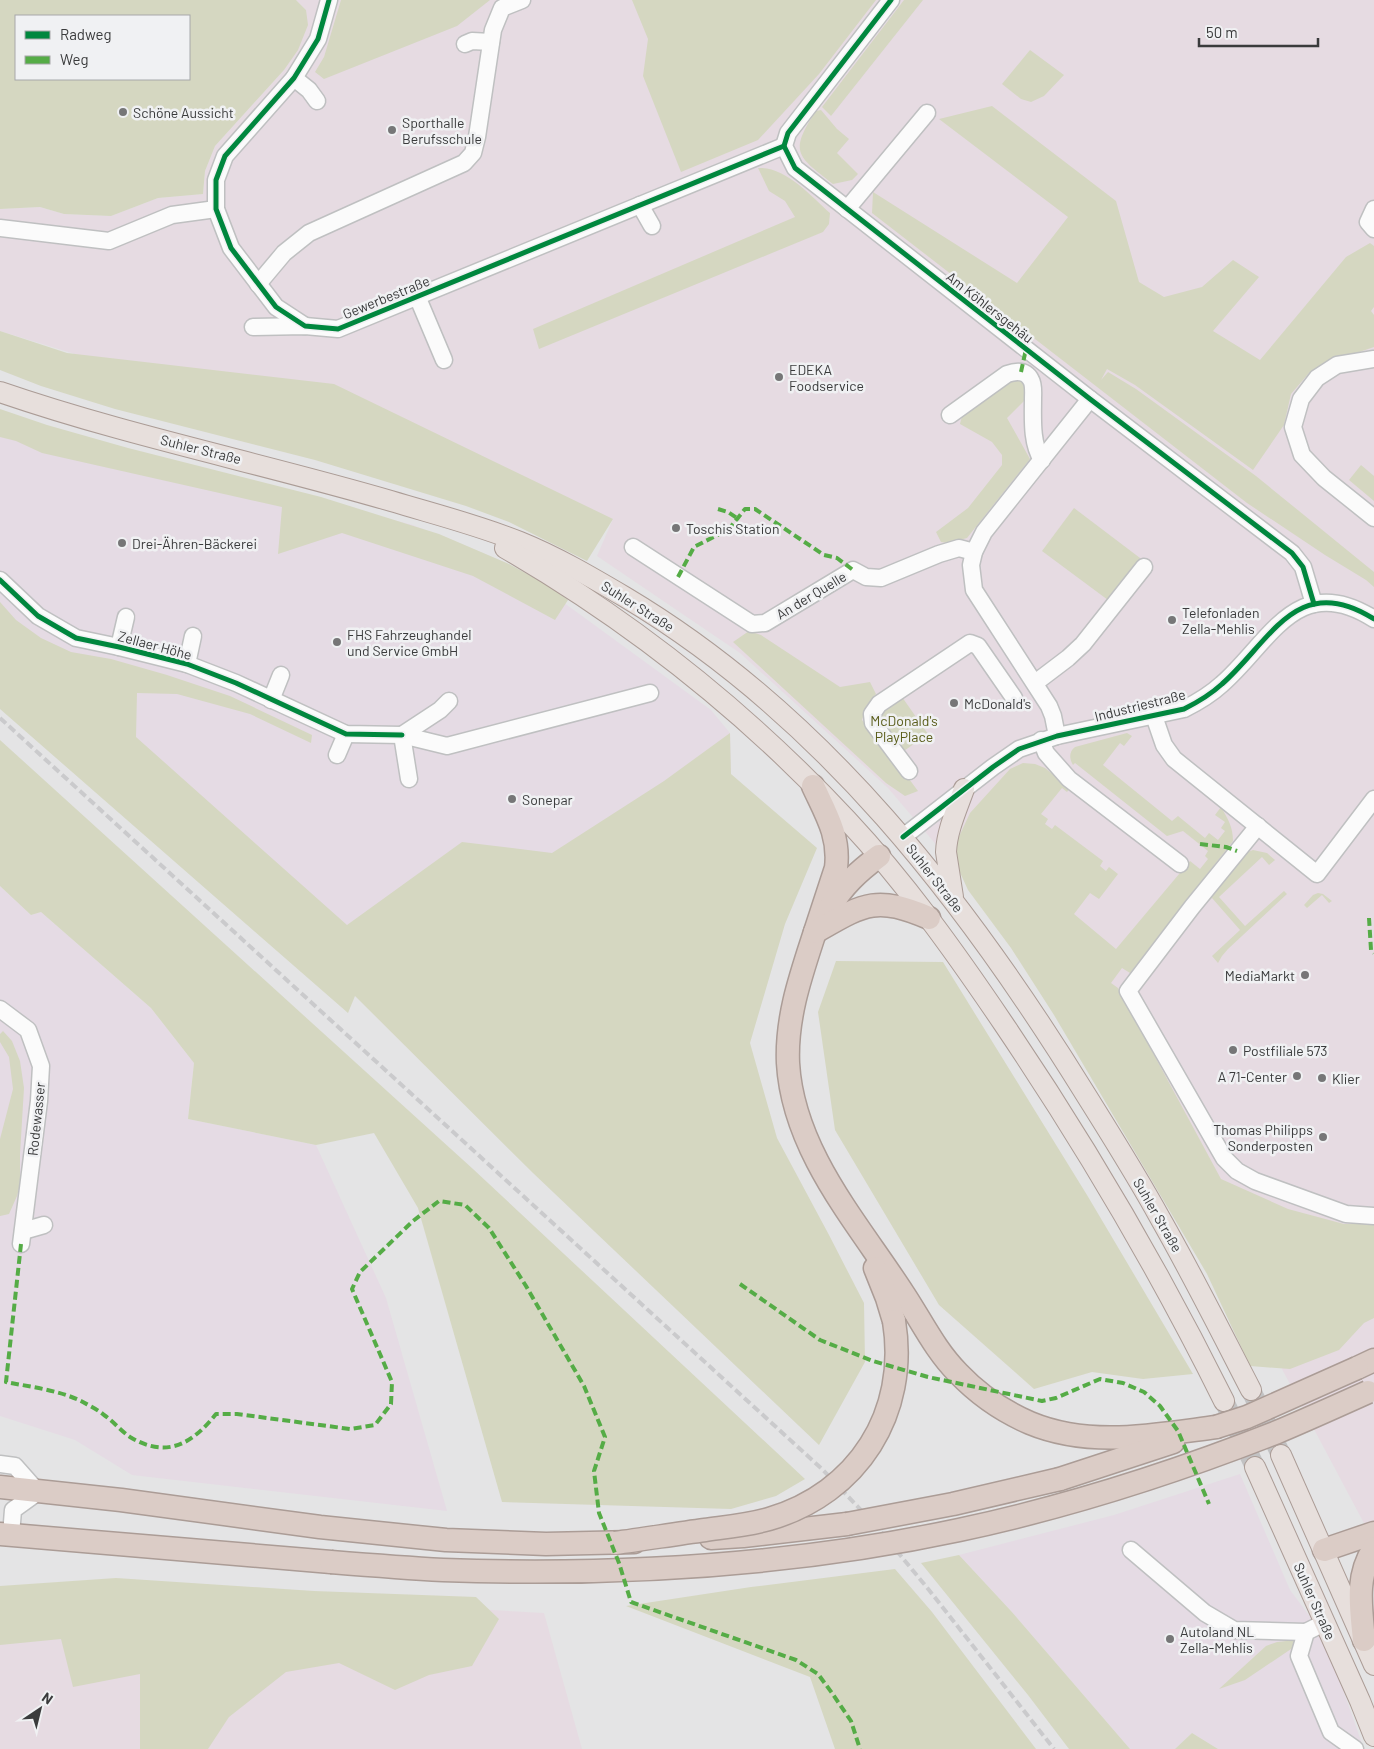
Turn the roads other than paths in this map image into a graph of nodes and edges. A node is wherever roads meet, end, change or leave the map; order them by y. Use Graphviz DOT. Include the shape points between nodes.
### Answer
graph roads {
  1 [pos="329,0"];
  2 [pos="522,0"];
  3 [pos="891,0"];
  4 [pos="491,42"];
  5 [pos="465,44"];
  6 [pos="294,78"];
  7 [pos="317,101"];
  8 [pos="927,113"];
  9 [pos="784,146"];
  10 [pos="640,205"];
  11 [pos="847,209"];
  12 [pos="1374,209"];
  13 [pos="216,210"];
  14 [pos="652,226"];
  15 [pos="0,228"];
  16 [pos="1374,229"];
  17 [pos="258,284"];
  18 [pos="417,296"];
  19 [pos="413,321"];
  20 [pos="304,326"];
  21 [pos="253,327"];
  22 [pos="1374,359"];
  23 [pos="444,360"];
  24 [pos="0,392"];
  25 [pos="1090,399"];
  26 [pos="950,415"];
  27 [pos="1042,460"];
  28 [pos="402,504"];
  29 [pos="1374,518"];
  30 [pos="633,547"];
  31 [pos="974,552"];
  32 [pos="1144,567"];
  33 [pos="0,580"];
  34 [pos="1314,604"];
  35 [pos="126,617"];
  36 [pos="1374,619"];
  37 [pos="194,636"];
  38 [pos="119,647"];
  39 [pos="187,664"];
  40 [pos="281,675"];
  41 [pos="1035,683"];
  42 [pos="650,694"];
  43 [pos="1014,698"];
  44 [pos="270,700"];
  45 [pos="449,701"];
  46 [pos="1154,716"];
  47 [pos="346,734"];
  48 [pos="402,735"];
  49 [pos="1057,736"];
  50 [pos="1041,740"];
  51 [pos="337,755"];
  52 [pos="909,771"];
  53 [pos="409,779"];
  54 [pos="813,786"];
  55 [pos="964,788"];
  56 [pos="1374,799"];
  57 [pos="1258,826"];
  58 [pos="903,837"];
  59 [pos="879,856"];
  60 [pos="1180,864"];
  61 [pos="954,902"];
  62 [pos="929,918"];
  63 [pos="815,932"];
  64 [pos="0,1009"];
  65 [pos="849,1215"];
  66 [pos="1374,1216"];
  67 [pos="44,1225"];
  68 [pos="1366,1364"];
  69 [pos="1250,1390"];
  70 [pos="1371,1391"];
  71 [pos="1224,1401"];
  72 [pos="1216,1427"];
  73 [pos="1281,1455"];
  74 [pos="0,1464"];
  75 [pos="1254,1467"];
  76 [pos="0,1487"];
  77 [pos="38,1492"];
  78 [pos="1374,1533"];
  79 [pos="5,1534"];
  80 [pos="615,1543"];
  81 [pos="1374,1548"];
  82 [pos="1131,1550"];
  83 [pos="1324,1550"];
  84 [pos="1297,1562"];
  85 [pos="1325,1623"];
  86 [pos="1306,1632"];
  87 [pos="1364,1640"];
  88 [pos="1374,1665"];
  89 [pos="1374,1736"];
  90 [pos="1355,1749"];
  1 -- 6 [label="street, Gewerbestraße" via="318,39"];
  2 -- 4 [label="street" via="502,8"];
  3 -- 9 [label="street" via="797,118"];
  4 -- 5 [label="street"];
  4 -- 17 [label="street" via="477,137 473,153 464,163 309,233 284,253"];
  6 -- 7 [label="street"];
  6 -- 13 [label="street, Gewerbestraße" via="225,156 216,180"];
  8 -- 11 [label="street"];
  9 -- 10 [label="street, Gewerbestraße"];
  9 -- 11 [label="street, Am Köhlersgehäu" via="795,168"];
  10 -- 14 [label="street"];
  10 -- 18 [label="street, Gewerbestraße"];
  11 -- 25 [label="street, Am Köhlersgehäu"];
  12 -- 16 [label="street" via="1368,222"];
  13 -- 15 [label="street" via="172,215 109,242"];
  13 -- 17 [label="street, Gewerbestraße" via="231,248"];
  17 -- 20 [label="street, Gewerbestraße" via="276,307"];
  18 -- 19 [label="street"];
  18 -- 20 [label="street, Gewerbestraße" via="338,329"];
  18 -- 23 [label="street"];
  20 -- 21 [label="street"];
  22 -- 29 [label="street" via="1336,365 1317,378 1301,399 1293,427 1302,455 1324,478"];
  24 -- 28 [label="main road, Suhler Straße" via="62,412"];
  25 -- 27 [label="street"];
  25 -- 34 [label="street, Am Köhlersgehäu" via="1292,553 1303,567"];
  26 -- 27 [label="street" via="1007,374 1016,371 1027,374 1032,380 1036,451"];
  27 -- 31 [label="street" via="1022,491 984,532"];
  28 -- 54 [label="main road, Suhler Straße" via="503,547 575,590 738,714"];
  28 -- 58 [label="main road, Suhler Straße" via="519,542 572,566 649,612 713,656 784,714"];
  30 -- 31 [label="street, An der Quelle" via="752,624 765,623 853,570 866,577 881,578 959,548"];
  31 -- 41 [label="street" via="971,566 974,590 1003,626"];
  32 -- 41 [label="street" via="1085,647 1066,656"];
  33 -- 38 [label="street, Zellaer Höhe" via="38,616 76,638"];
  34 -- 36 [label="street, Industriestraße" via="1339,604"];
  34 -- 46 [label="street, Industriestraße" via="1285,618 1223,683 1202,700 1184,709"];
  35 -- 38 [label="street"];
  37 -- 39 [label="street"];
  38 -- 39 [label="street, Zellaer Höhe"];
  39 -- 44 [label="street, Zellaer Höhe"];
  40 -- 44 [label="street"];
  41 -- 49 [label="street" via="1054,716"];
  42 -- 48 [label="street, Zellaer Höhe" via="447,746"];
  43 -- 52 [label="street" via="978,646 970,643 879,704 872,714 873,723"];
  44 -- 47 [label="street, Zellaer Höhe"];
  45 -- 48 [label="street"];
  46 -- 49 [label="street, Industriestraße"];
  46 -- 57 [label="street" via="1164,745 1174,759"];
  47 -- 48 [label="street, Zellaer Höhe"];
  47 -- 51 [label="street"];
  48 -- 53 [label="street"];
  49 -- 50 [label="street, Industriestraße"];
  50 -- 55 [label="street, Industriestraße" via="1019,749"];
  50 -- 60 [label="street" via="1046,754 1069,779"];
  54 -- 59 [label="main road, Suhler Straße"];
  54 -- 63 [label="highway" via="835,833 837,856"];
  55 -- 58 [label="street, Industriestraße"];
  55 -- 61 [label="main road" via="946,845"];
  56 -- 57 [label="street" via="1318,874"];
  57 -- 66 [label="street" via="1128,991 1224,1158 1237,1171 1255,1181 1346,1214"];
  58 -- 59 [label="main road"];
  58 -- 61 [label="main road, Suhler Straße"];
  59 -- 62 [label="main road, Suhler Straße"];
  59 -- 63 [label="highway" via="856,873 844,887"];
  61 -- 69 [label="main road, Suhler Straße" via="1060,1052 1107,1129 1202,1294"];
  62 -- 63 [label="highway" via="908,909 882,904 848,913"];
  62 -- 71 [label="main road, Suhler Straße" via="1028,1059 1079,1139 1196,1345"];
  63 -- 65 [label="highway" via="802,968 790,1022 790,1080 807,1140"];
  64 -- 67 [label="street, Rodewasser" via="28,1030 41,1052 38,1144 22,1237"];
  65 -- 72 [label="highway" via="943,1355 966,1381 996,1405 1030,1423 1076,1436 1107,1439 1144,1437"];
  65 -- 80 [label="highway, bridge" via="887,1298 896,1337 896,1373 891,1402 886,1417 863,1455 829,1490 796,1509 768,1519"];
  68 -- 72 [label="highway, bridge" via="1247,1417"];
  70 -- 79 [label="highway, bridge" via="1186,1466 1082,1499 959,1530 852,1550 745,1562 542,1572 441,1570"];
  72 -- 80 [label="highway, bridge" via="1060,1478 953,1504 846,1524 743,1536"];
  73 -- 83 [label="main road"];
  74 -- 77 [label="street" via="15,1466"];
  75 -- 84 [label="main road, Suhler Straße"];
  76 -- 77 [label="highway"];
  77 -- 79 [label="street" via="13,1510"];
  77 -- 80 [label="highway" via="446,1540"];
  78 -- 83 [label="highway"];
  81 -- 87 [label="highway" via="1366,1560 1361,1581"];
  82 -- 86 [label="street" via="1204,1613 1234,1630"];
  83 -- 84 [label="main road"];
  83 -- 87 [label="main road"];
  84 -- 85 [label="main road, Suhler Straße"];
  85 -- 86 [label="street"];
  85 -- 89 [label="main road, Suhler Straße"];
  86 -- 90 [label="street" via="1298,1656 1331,1732"];
  87 -- 88 [label="main road"];
}
